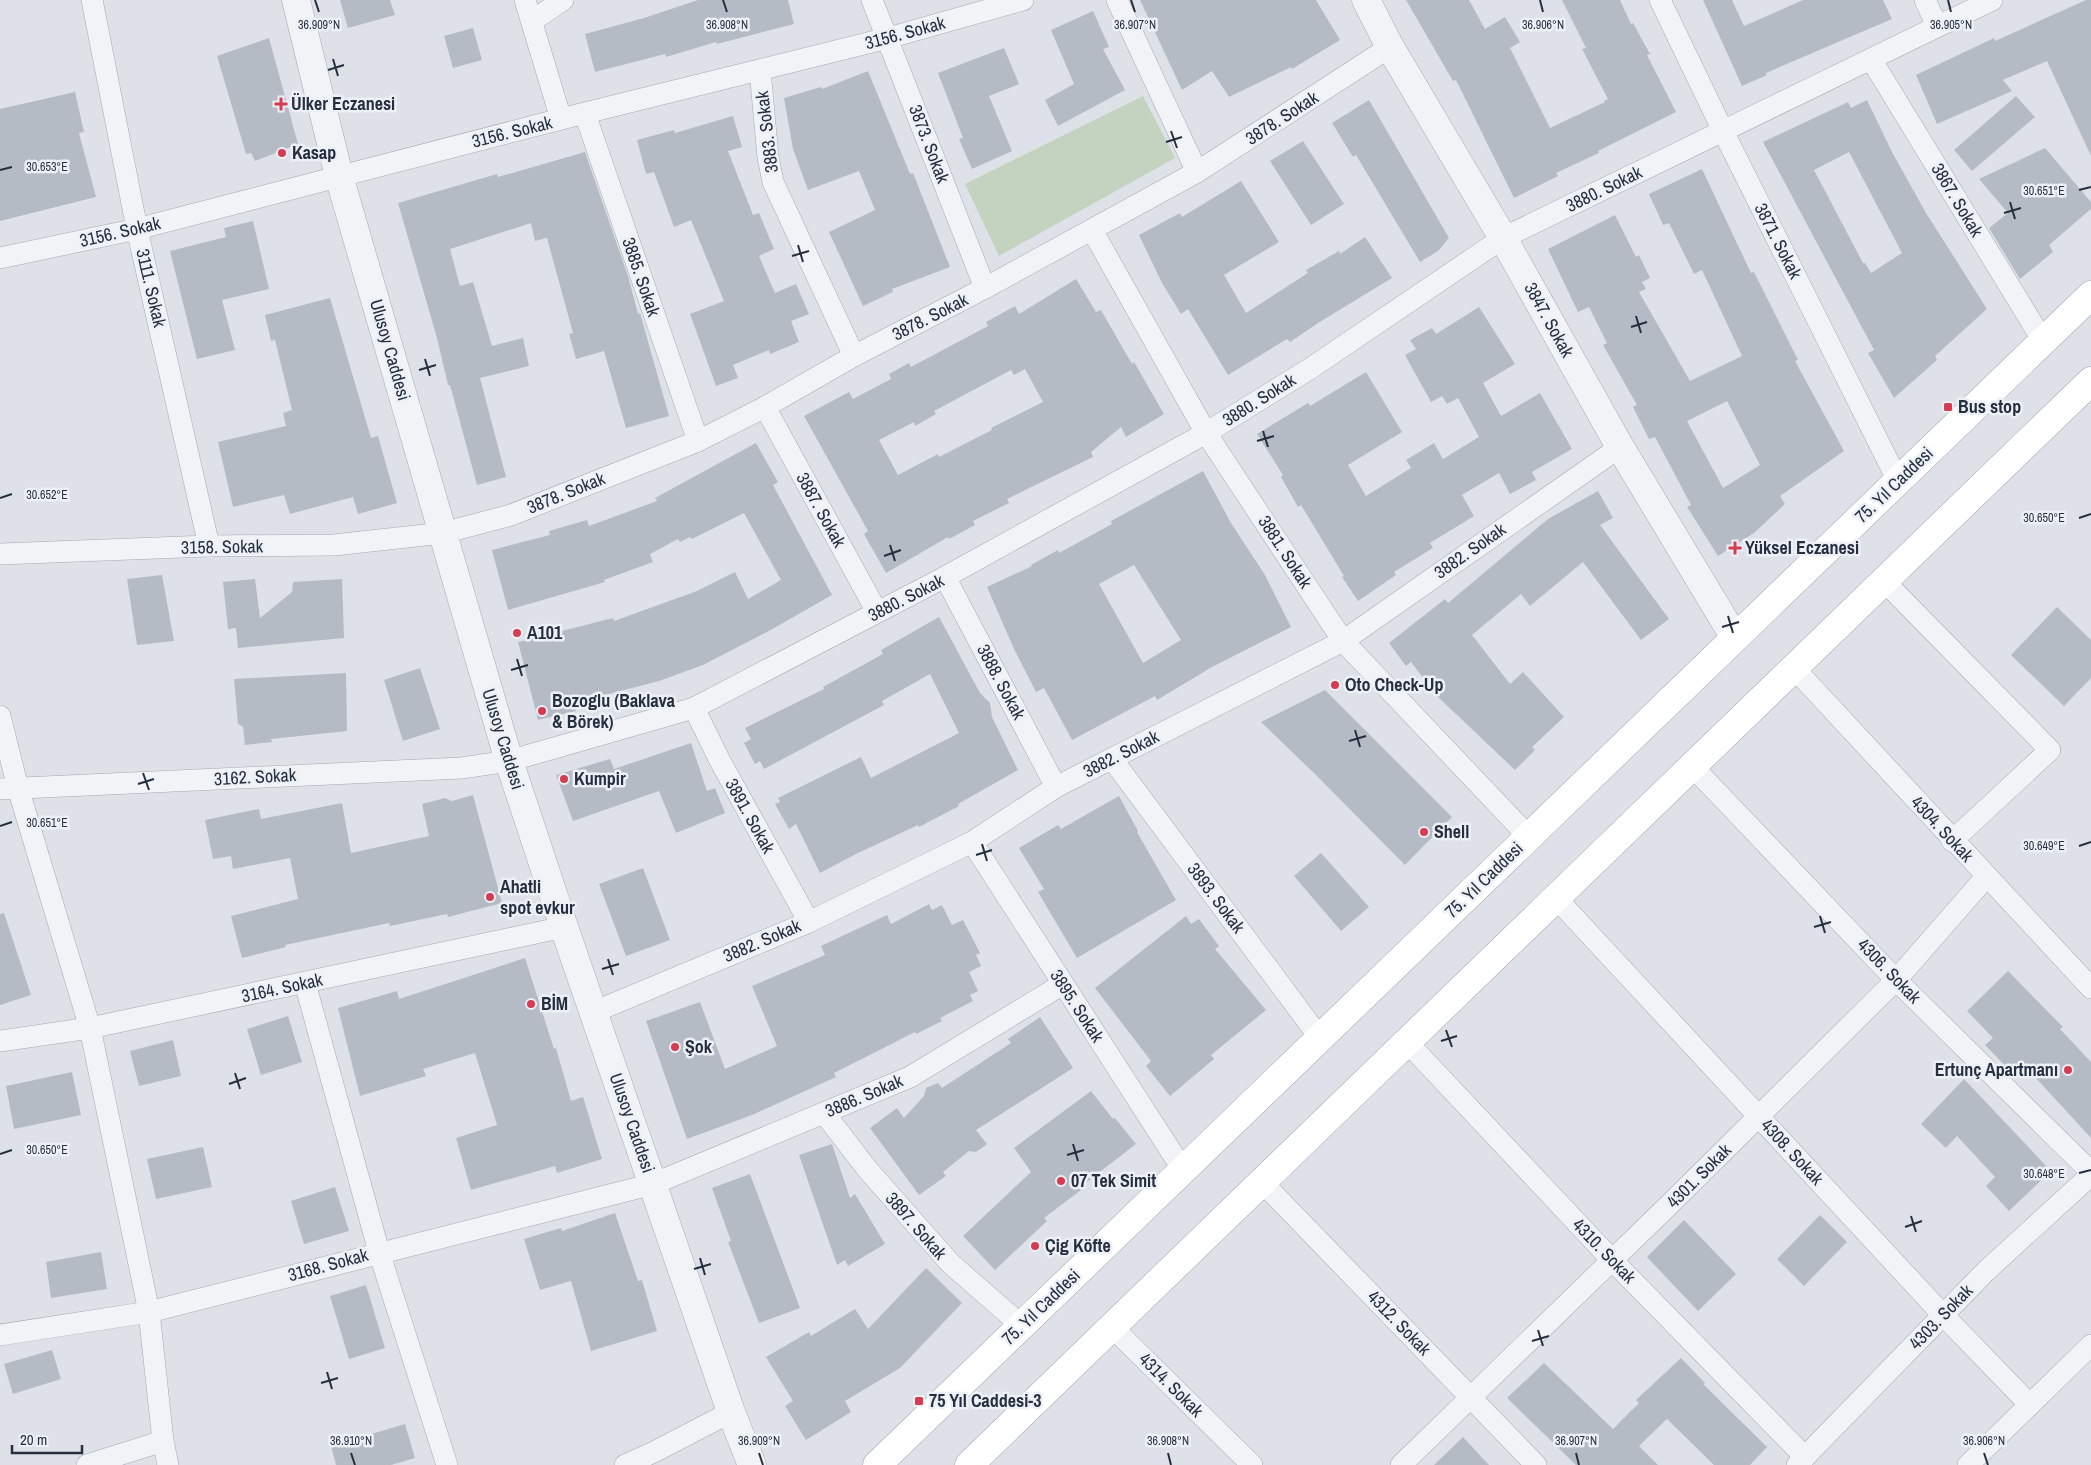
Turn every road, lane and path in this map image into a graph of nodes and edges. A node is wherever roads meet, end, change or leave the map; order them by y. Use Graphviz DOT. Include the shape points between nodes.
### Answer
graph roads {
  1 [pos="92,0"];
  2 [pos="296,0"];
  3 [pos="526,0"];
  4 [pos="562,0"];
  5 [pos="872,0"];
  6 [pos="1023,0"];
  7 [pos="1117,0"];
  8 [pos="1366,0"];
  9 [pos="1660,0"];
  10 [pos="1925,0"];
  11 [pos="1992,0"];
  12 [pos="532,21"];
  13 [pos="1937,26"];
  14 [pos="888,38"];
  15 [pos="1390,48"];
  16 [pos="1871,59"];
  17 [pos="760,70"];
  18 [pos="585,114"];
  19 [pos="561,119"];
  20 [pos="1723,131"];
  21 [pos="1197,172"];
  22 [pos="339,176"];
  23 [pos="137,229"];
  24 [pos="1092,230"];
  25 [pos="1503,238"];
  26 [pos="0,258"];
  27 [pos="985,288"];
  28 [pos="2091,295"];
  29 [pos="2043,341"];
  30 [pos="854,356"];
  31 [pos="2091,381"];
  32 [pos="765,407"];
  33 [pos="1206,433"];
  34 [pos="698,441"];
  35 [pos="1620,447"];
  36 [pos="1898,481"];
  37 [pos="443,533"];
  38 [pos="209,546"];
  39 [pos="0,554"];
  40 [pos="945,577"];
  41 [pos="1884,581"];
  42 [pos="877,612"];
  43 [pos="1735,638"];
  44 [pos="1343,641"];
  45 [pos="1794,668"];
  46 [pos="694,708"];
  47 [pos="0,716"];
  48 [pos="1112,759"];
  49 [pos="509,760"];
  50 [pos="1692,766"];
  51 [pos="1056,787"];
  52 [pos="9,789"];
  53 [pos="1529,837"];
  54 [pos="1952,841"];
  55 [pos="972,842"];
  56 [pos="1986,876"];
  57 [pos="1556,898"];
  58 [pos="809,922"];
  59 [pos="564,927"];
  60 [pos="1896,980"];
  61 [pos="305,983"];
  62 [pos="1063,984"];
  63 [pos="2091,988"];
  64 [pos="594,1012"];
  65 [pos="90,1028"];
  66 [pos="1320,1038"];
  67 [pos="0,1041"];
  68 [pos="1408,1042"];
  69 [pos="824,1113"];
  70 [pos="1759,1116"];
  71 [pos="1183,1170"];
  72 [pos="2091,1173"];
  73 [pos="1262,1182"];
  74 [pos="653,1184"];
  75 [pos="378,1252"];
  76 [pos="1612,1260"];
  77 [pos="149,1312"];
  78 [pos="1943,1315"];
  79 [pos="1022,1326"];
  80 [pos="1112,1326"];
  81 [pos="0,1335"];
  82 [pos="2091,1345"];
  83 [pos="1471,1397"];
  84 [pos="2030,1405"];
  85 [pos="731,1412"];
  86 [pos="163,1441"];
  87 [pos="1801,1461"];
  88 [pos="979,1462"];
  89 [pos="87,1465"];
  90 [pos="168,1465"];
  91 [pos="447,1465"];
  92 [pos="625,1465"];
  93 [pos="752,1465"];
  94 [pos="877,1465"];
  95 [pos="1252,1465"];
  96 [pos="1401,1465"];
  97 [pos="1536,1465"];
  98 [pos="1968,1465"];
  1 -- 23 [label="street, 3111. Sokak"];
  2 -- 22 [label="street, Ulusoy Caddesi"];
  3 -- 12 [label="street"];
  4 -- 12 [label="street"];
  5 -- 14 [label="street, 3873. Sokak"];
  6 -- 14 [label="street, 3156. Sokak"];
  7 -- 21 [label="street"];
  8 -- 15 [label="street, 3847. Sokak"];
  9 -- 20 [label="street, 3871. Sokak"];
  10 -- 13 [label="street"];
  11 -- 13 [label="street, 3880. Sokak"];
  12 -- 19 [label="street"];
  13 -- 16 [label="street, 3880. Sokak"];
  14 -- 17 [label="street, 3156. Sokak"];
  14 -- 27 [label="street, 3873. Sokak"];
  15 -- 21 [label="street, 3878. Sokak"];
  15 -- 25 [label="street, 3847. Sokak"];
  16 -- 20 [label="street, 3880. Sokak"];
  16 -- 29 [label="street, 3867. Sokak"];
  17 -- 18 [label="street, 3156. Sokak"];
  17 -- 30 [label="street, 3883. Sokak" via="773,182"];
  18 -- 19 [label="street, 3156. Sokak"];
  18 -- 34 [label="street, 3885. Sokak"];
  19 -- 22 [label="street, 3156. Sokak"];
  20 -- 25 [label="street, 3880. Sokak"];
  20 -- 36 [label="street, 3871. Sokak"];
  21 -- 24 [label="street, 3878. Sokak"];
  22 -- 23 [label="street, 3156. Sokak"];
  22 -- 37 [label="street, Ulusoy Caddesi"];
  23 -- 26 [label="street, 3156. Sokak"];
  23 -- 38 [label="street, 3111. Sokak"];
  24 -- 27 [label="street, 3878. Sokak"];
  24 -- 33 [label="street, 3881. Sokak"];
  25 -- 33 [label="street, 3880. Sokak" via="1311,368"];
  25 -- 35 [label="street, 3847. Sokak"];
  27 -- 30 [label="street, 3878. Sokak"];
  28 -- 29 [label="main road, 75. Yıl Caddesi"];
  29 -- 36 [label="main road, 75. Yıl Caddesi"];
  30 -- 32 [label="street, 3878. Sokak"];
  31 -- 41 [label="main road"];
  32 -- 34 [label="street, 3878. Sokak"];
  32 -- 42 [label="street, 3887. Sokak"];
  33 -- 40 [label="street, 3880. Sokak"];
  33 -- 44 [label="street, 3881. Sokak"];
  34 -- 37 [label="street, 3878. Sokak" via="511,514"];
  35 -- 43 [label="street, 3847. Sokak"];
  35 -- 44 [label="street, 3882. Sokak"];
  36 -- 43 [label="main road, 75. Yıl Caddesi"];
  37 -- 38 [label="street, 3158. Sokak" via="334,545"];
  37 -- 49 [label="street, Ulusoy Caddesi"];
  38 -- 39 [label="street, 3158. Sokak"];
  40 -- 42 [label="street, 3880. Sokak"];
  40 -- 51 [label="street, 3888. Sokak"];
  41 -- 45 [label="main road"];
  41 -- 54 [label="street" via="2050,750"];
  42 -- 46 [label="street, 3880. Sokak"];
  43 -- 53 [label="main road, 75. Yıl Caddesi"];
  44 -- 48 [label="street, 3882. Sokak"];
  44 -- 53 [label="street, 3881. Sokak"];
  45 -- 50 [label="main road"];
  45 -- 54 [label="street, 4304. Sokak"];
  46 -- 49 [label="street, 3880. Sokak"];
  46 -- 58 [label="street, 3891. Sokak"];
  47 -- 52 [label="street"];
  48 -- 51 [label="street, 3882. Sokak"];
  48 -- 66 [label="street, 3893. Sokak"];
  49 -- 52 [label="street, 3162. Sokak" via="462,768"];
  49 -- 59 [label="street, Ulusoy Caddesi"];
  50 -- 57 [label="main road"];
  50 -- 60 [label="street, 4306. Sokak"];
  51 -- 55 [label="street, 3882. Sokak"];
  52 -- 65 [label="street"];
  53 -- 66 [label="main road, 75. Yıl Caddesi"];
  54 -- 56 [label="street, 4304. Sokak"];
  55 -- 58 [label="street, 3882. Sokak"];
  55 -- 62 [label="street, 3895. Sokak"];
  56 -- 60 [label="street, 4301. Sokak"];
  56 -- 63 [label="street, 4304. Sokak"];
  57 -- 68 [label="main road"];
  57 -- 70 [label="street, 4308. Sokak"];
  58 -- 64 [label="street, 3882. Sokak"];
  59 -- 61 [label="street, 3164. Sokak"];
  59 -- 64 [label="street, Ulusoy Caddesi"];
  60 -- 70 [label="street, 4301. Sokak"];
  60 -- 72 [label="street, 4306. Sokak"];
  61 -- 65 [label="street, 3164. Sokak"];
  61 -- 75 [label="street"];
  62 -- 69 [label="street, 3886. Sokak" via="910,1076"];
  62 -- 71 [label="street, 3895. Sokak"];
  64 -- 74 [label="street, Ulusoy Caddesi"];
  65 -- 67 [label="street, 3164. Sokak"];
  65 -- 77 [label="street"];
  66 -- 71 [label="main road, 75. Yıl Caddesi"];
  68 -- 73 [label="main road"];
  68 -- 76 [label="street, 4310. Sokak"];
  69 -- 74 [label="street, 3886. Sokak"];
  69 -- 79 [label="street, 3897. Sokak" via="868,1170 950,1263"];
  70 -- 76 [label="street, 4301. Sokak"];
  70 -- 78 [label="street, 4308. Sokak"];
  71 -- 79 [label="main road, 75. Yıl Caddesi"];
  72 -- 78 [label="street, 4303. Sokak"];
  73 -- 80 [label="main road"];
  73 -- 83 [label="street, 4312. Sokak"];
  74 -- 75 [label="street, 3168. Sokak"];
  74 -- 85 [label="street, Ulusoy Caddesi"];
  75 -- 77 [label="street, 3168. Sokak"];
  75 -- 91 [label="street"];
  76 -- 83 [label="street, 4301. Sokak"];
  76 -- 87 [label="street, 4310. Sokak"];
  77 -- 81 [label="street, 3168. Sokak"];
  77 -- 86 [label="street"];
  78 -- 84 [label="street, 4308. Sokak"];
  78 -- 87 [label="street, 4303. Sokak"];
  79 -- 94 [label="main road, 75. Yıl Caddesi"];
  80 -- 88 [label="main road"];
  80 -- 95 [label="street, 4314. Sokak"];
  82 -- 84 [label="street"];
  83 -- 96 [label="street, 4301. Sokak"];
  83 -- 97 [label="street, 4312. Sokak"];
  84 -- 98 [label="street"];
  85 -- 92 [label="street"];
  85 -- 93 [label="street, Ulusoy Caddesi"];
  86 -- 89 [label="street"];
  86 -- 90 [label="street"];
}
